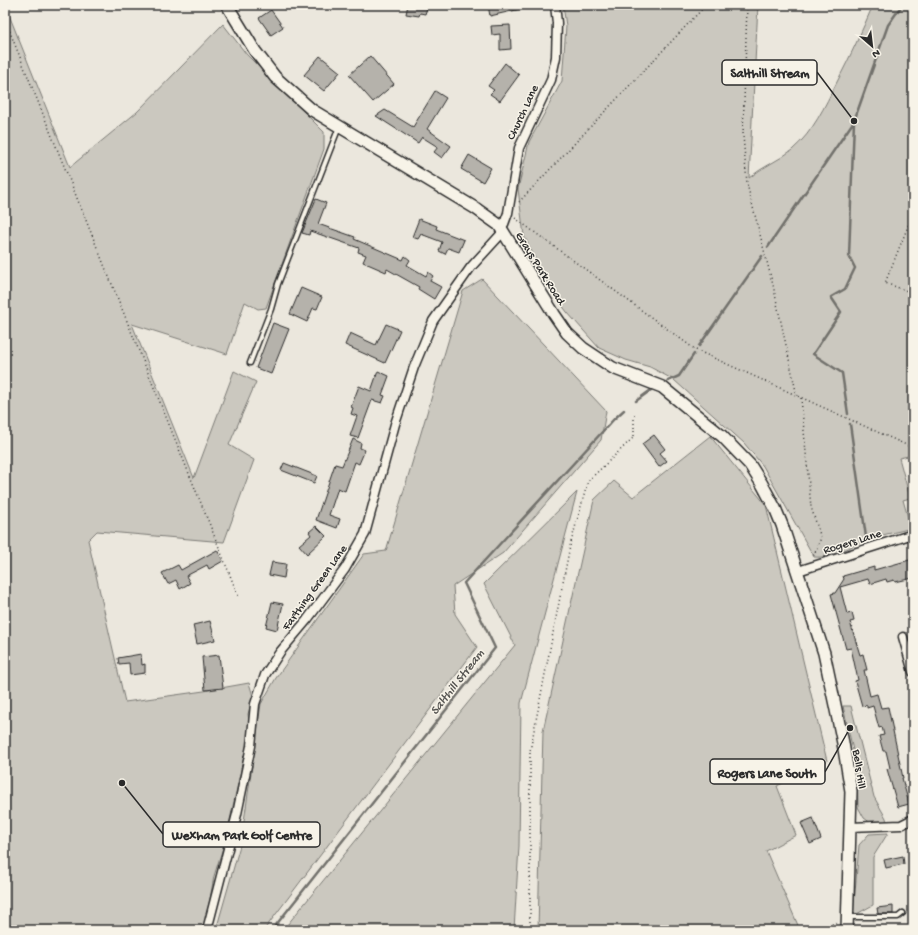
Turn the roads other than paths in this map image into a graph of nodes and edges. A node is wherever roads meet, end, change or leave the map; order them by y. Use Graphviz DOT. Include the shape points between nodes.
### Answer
graph roads {
  1 [pos="227,5"];
  2 [pos="555,5"];
  3 [pos="339,127"];
  4 [pos="501,229"];
  5 [pos="250,363"];
  6 [pos="913,534"];
  7 [pos="798,571"];
  8 [pos="904,637"];
  9 [pos="913,672"];
  10 [pos="913,819"];
  11 [pos="850,827"];
  12 [pos="903,913"];
  13 [pos="848,917"];
  14 [pos="207,930"];
  15 [pos="847,930"];
  1 -- 3 [label="main road, Grays Park Road" via="255,51 275,77 312,110"];
  2 -- 4 [label="street, Church Lane" via="556,57 551,80 519,148 508,213"];
  3 -- 4 [label="main road, Grays Park Road" via="476,208"];
  3 -- 5 [label="lane"];
  4 -- 7 [label="main road, Grays Park Road" via="567,333 583,348 613,368 662,387 722,436 750,465 775,508"];
  4 -- 14 [label="street, Farthing Green Lane" via="433,321 395,424 365,534 345,569 264,675 255,704 251,746 237,814"];
  6 -- 7 [label="street, Rogers Lane"];
  7 -- 11 [label="main road, Bells Hill" via="824,653 843,742 851,791"];
  8 -- 9 [label="street"];
  10 -- 11 [label="street" via="901,825"];
  11 -- 13 [label="main road, Bells Hill"];
  12 -- 13 [label="lane" via="898,917"];
  13 -- 15 [label="main road, Bells Hill"];
}
